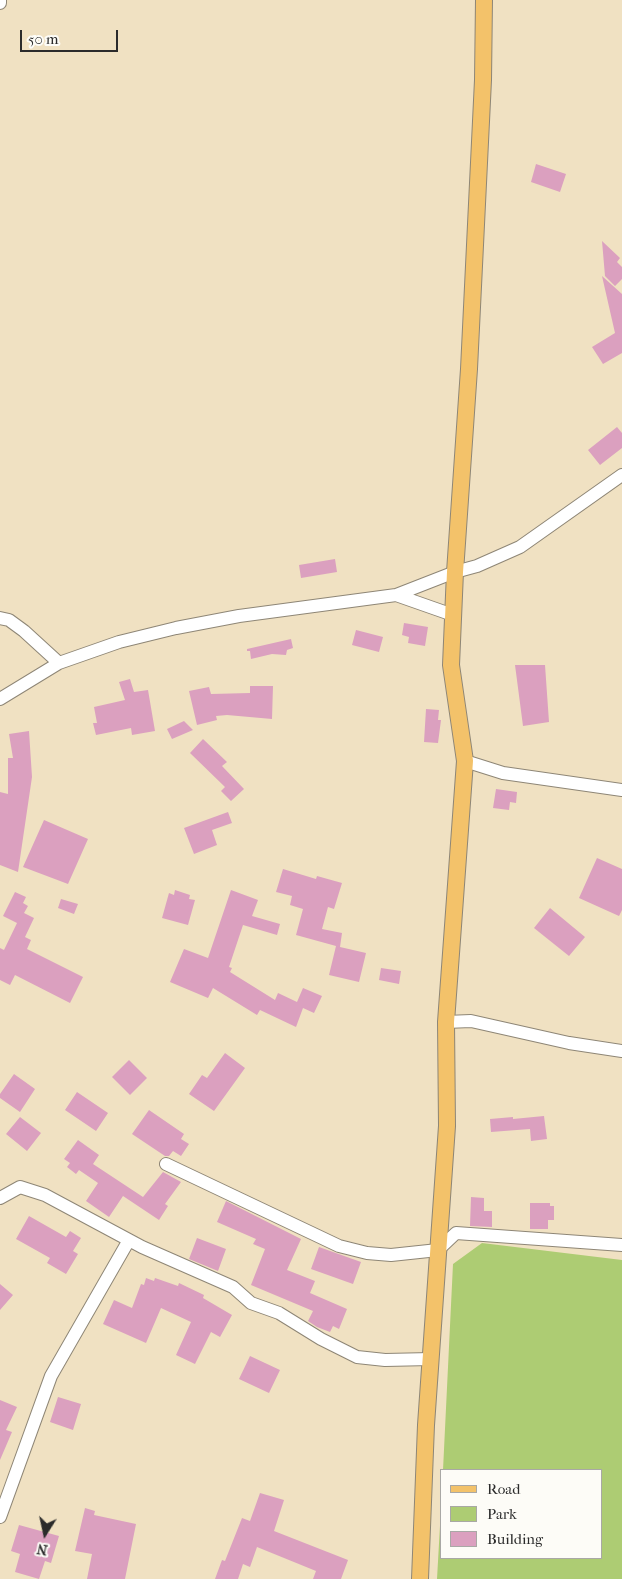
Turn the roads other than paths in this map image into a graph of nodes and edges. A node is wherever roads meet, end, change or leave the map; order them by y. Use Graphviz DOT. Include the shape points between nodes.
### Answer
graph roads {
  1 [pos="484,0"];
  2 [pos="622,475"];
  3 [pos="455,572"];
  4 [pos="396,594"];
  5 [pos="453,615"];
  6 [pos="0,618"];
  7 [pos="59,663"];
  8 [pos="0,699"];
  9 [pos="465,761"];
  10 [pos="622,790"];
  11 [pos="446,1022"];
  12 [pos="622,1051"];
  13 [pos="166,1164"];
  14 [pos="0,1198"];
  15 [pos="129,1240"];
  16 [pos="622,1245"];
  17 [pos="438,1250"];
  18 [pos="430,1359"];
  19 [pos="0,1517"];
  20 [pos="420,1579"];
  1 -- 3 [label="main road" via="469,369"];
  2 -- 3 [label="street" via="520,547 478,566"];
  3 -- 4 [label="street"];
  3 -- 5 [label="main road"];
  4 -- 5 [label="street"];
  4 -- 7 [label="street" via="286,608 176,628 119,642"];
  5 -- 9 [label="main road" via="451,665"];
  6 -- 7 [label="street" via="9,620 24,631"];
  7 -- 8 [label="street"];
  9 -- 10 [label="street" via="503,773"];
  9 -- 11 [label="main road"];
  11 -- 12 [label="street" via="471,1021"];
  11 -- 17 [label="main road" via="447,1126"];
  13 -- 17 [label="street" via="339,1246 392,1255"];
  14 -- 15 [label="street" via="20,1187 31,1189"];
  15 -- 18 [label="street" via="233,1287 251,1303 284,1315 346,1353 369,1359"];
  15 -- 19 [label="street" via="51,1376"];
  16 -- 17 [label="street" via="456,1233"];
  17 -- 18 [label="main road"];
  18 -- 20 [label="main road"];
}
